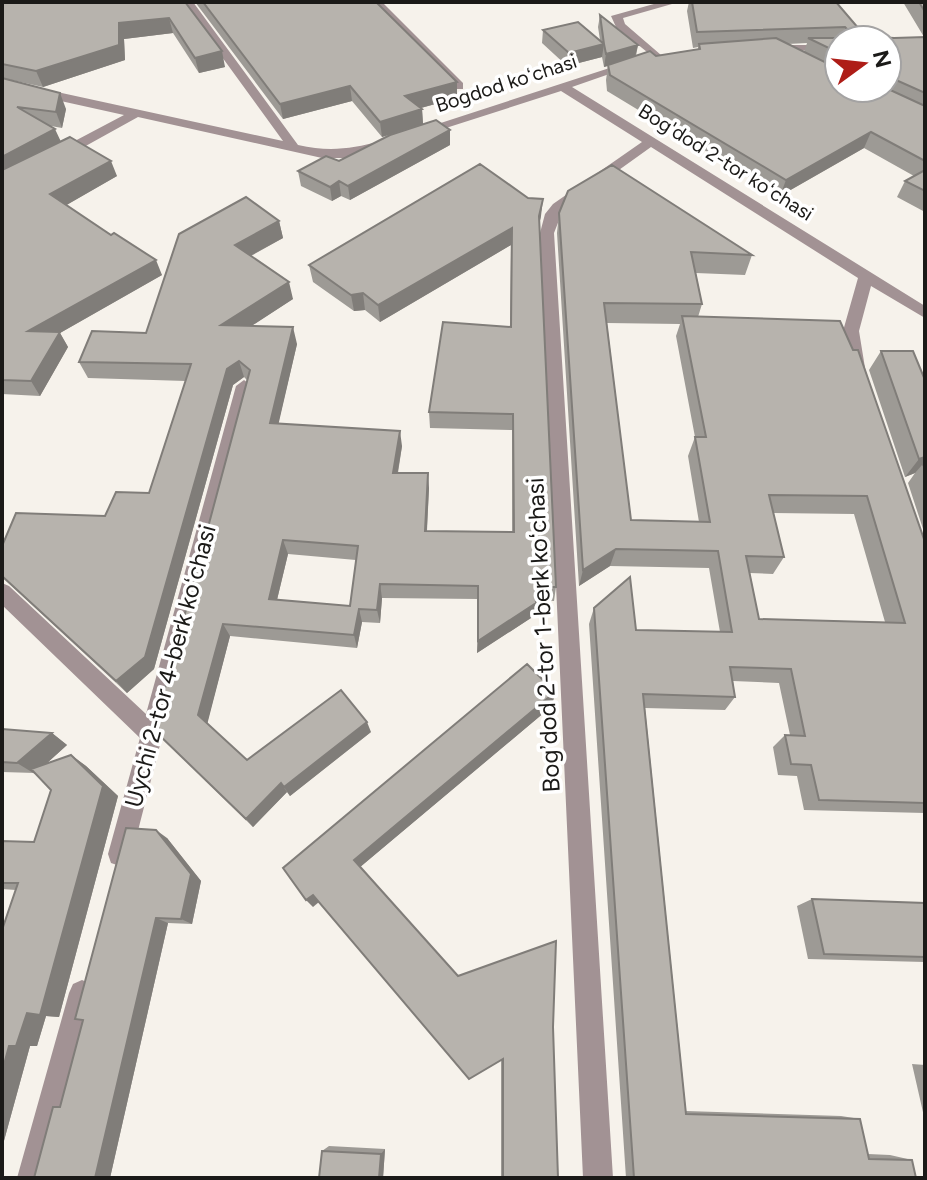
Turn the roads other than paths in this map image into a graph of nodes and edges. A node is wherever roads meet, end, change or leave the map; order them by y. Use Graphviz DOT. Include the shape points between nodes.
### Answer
graph roads {
  1 [pos="187,2"];
  2 [pos="376,2"];
  3 [pos="674,2"];
  4 [pos="772,48"];
  5 [pos="823,48"];
  6 [pos="758,49"];
  7 [pos="671,56"];
  8 [pos="657,57"];
  9 [pos="799,60"];
  10 [pos="2,84"];
  11 [pos="459,86"];
  12 [pos="562,86"];
  13 [pos="133,115"];
  14 [pos="402,138"];
  15 [pos="652,140"];
  16 [pos="388,142"];
  17 [pos="294,148"];
  18 [pos="43,163"];
  19 [pos="866,277"];
  20 [pos="925,313"];
  21 [pos="244,386"];
  22 [pos="865,398"];
  23 [pos="2,592"];
  24 [pos="153,736"];
  25 [pos="115,873"];
  26 [pos="90,965"];
  27 [pos="32,1178"];
  28 [pos="598,1178"];
  1 -- 17 [label="street"];
  2 -- 11 [label="street"];
  3 -- 8 [label="street" via="617,16 620,25"];
  4 -- 5 [label="street"];
  4 -- 6 [label="street"];
  4 -- 9 [label="street"];
  7 -- 8 [label="street, Bogdod koʻchasi"];
  8 -- 12 [label="street, Bogdod koʻchasi"];
  10 -- 13 [label="street"];
  12 -- 14 [label="street, Bogdod koʻchasi"];
  12 -- 15 [label="street, Bog'dod 2-tor koʻchasi"];
  13 -- 17 [label="street"];
  13 -- 18 [label="street"];
  15 -- 19 [label="street, Bog'dod 2-tor koʻchasi"];
  15 -- 28 [label="street, Bogʼdod 2-tor 1-berk koʻchasi" via="563,203 552,214 547,233"];
  16 -- 17 [label="street" via="346,154"];
  19 -- 20 [label="street, Bog'dod 2-tor koʻchasi"];
  19 -- 22 [label="street" via="851,331"];
  21 -- 24 [label="street, Uychi 2-tor 4-berk koʻchasi"];
  23 -- 24 [label="street"];
  24 -- 25 [label="street, Uychi 2-tor 4-berk koʻchasi"];
  26 -- 27 [label="street"];
}
